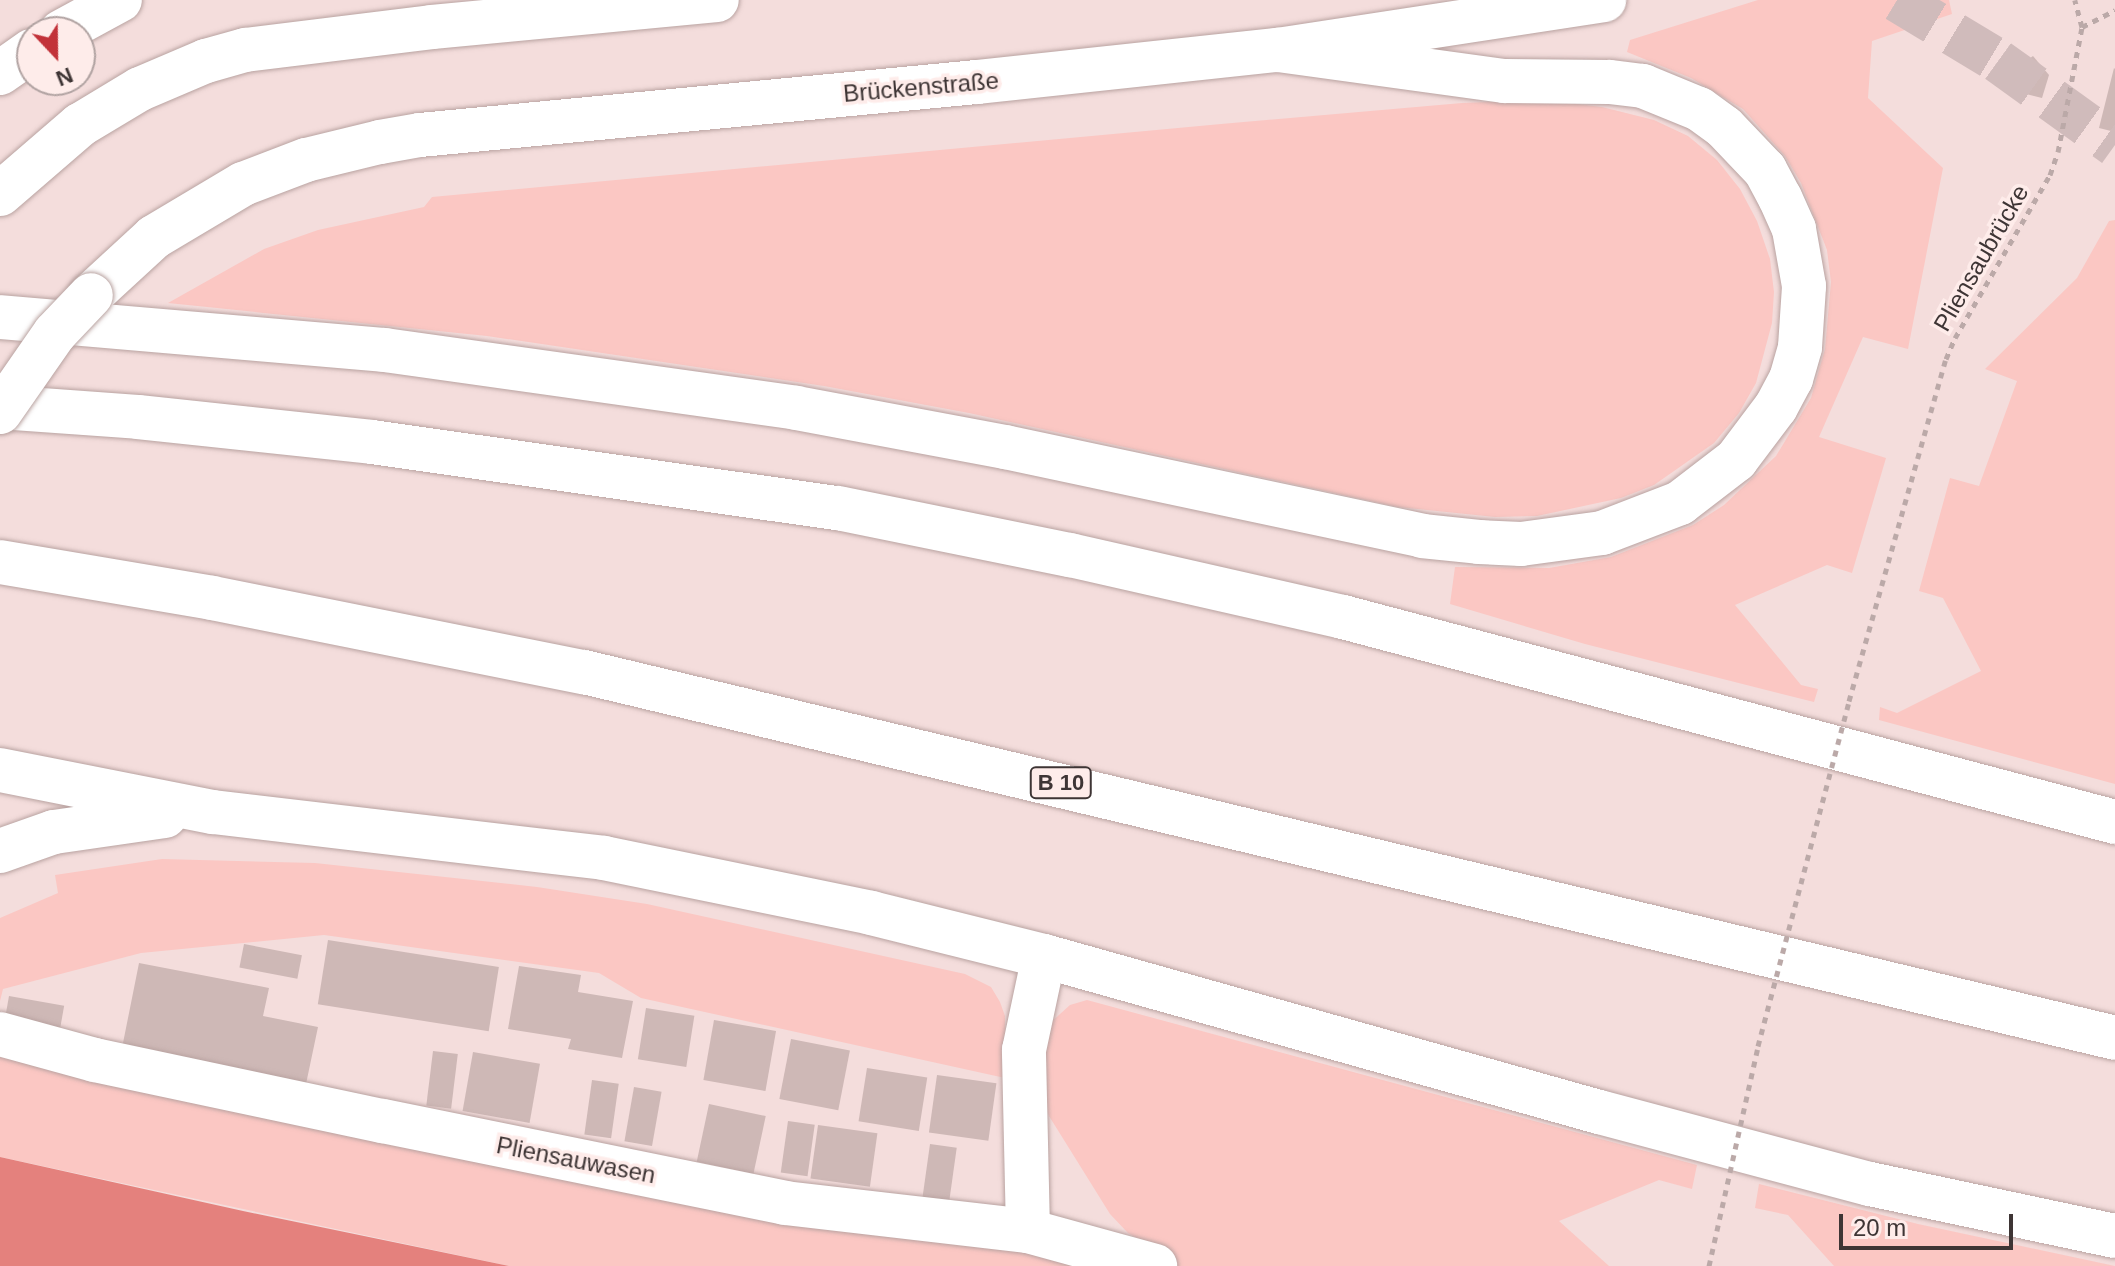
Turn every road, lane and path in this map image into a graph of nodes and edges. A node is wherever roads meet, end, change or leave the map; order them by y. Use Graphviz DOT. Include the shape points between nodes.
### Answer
graph roads {
  1 [pos="120,0"];
  2 [pos="717,0"];
  3 [pos="1604,0"];
  4 [pos="2075,0"];
  5 [pos="2115,10"];
  6 [pos="90,16"];
  7 [pos="2082,27"];
  8 [pos="1278,50"];
  9 [pos="0,194"];
  10 [pos="0,317"];
  11 [pos="0,410"];
  12 [pos="0,562"];
  13 [pos="0,770"];
  14 [pos="213,812"];
  15 [pos="2115,822"];
  16 [pos="0,851"];
  17 [pos="1044,956"];
  18 [pos="0,1034"];
  19 [pos="2115,1038"];
  20 [pos="1028,1231"];
  21 [pos="2115,1236"];
  22 [pos="1155,1266"];
  23 [pos="1709,1266"];
  1 -- 6 [label="main road"];
  2 -- 9 [label="main road" via="245,50 170,75 118,102 80,125"];
  3 -- 8 [label="main road, Brückenstraße"];
  4 -- 7 [label="path"];
  5 -- 7 [label="path"];
  7 -- 23 [label="path, Pliensaubrücke, bridge" via="2050,175 1946,359 1762,1031"];
  8 -- 10 [label="main road" via="1504,81 1643,86 1699,109 1735,137 1765,170 1780,198 1794,229 1804,286 1800,347 1791,379 1736,460 1680,503 1602,533 1521,544 1479,542 1422,536 796,408 385,350"];
  8 -- 11 [label="main road, Brückenstraße, bridge" via="420,135 306,160 243,184 194,211 124,263 55,333"];
  11 -- 15 [label="main road" via="372,442 853,511 1343,617"];
  12 -- 19 [label="main road, B 10" via="600,675"];
  13 -- 14 [label="main road"];
  14 -- 16 [label="main road" via="91,825"];
  14 -- 17 [label="main road" via="604,858 871,913"];
  17 -- 20 [label="main road" via="1024,1050"];
  17 -- 21 [label="main road" via="1870,1184"];
  18 -- 20 [label="main road, Pliensauwasen" via="95,1060 785,1203"];
  20 -- 22 [label="main road, Pliensauwasen"];
}
